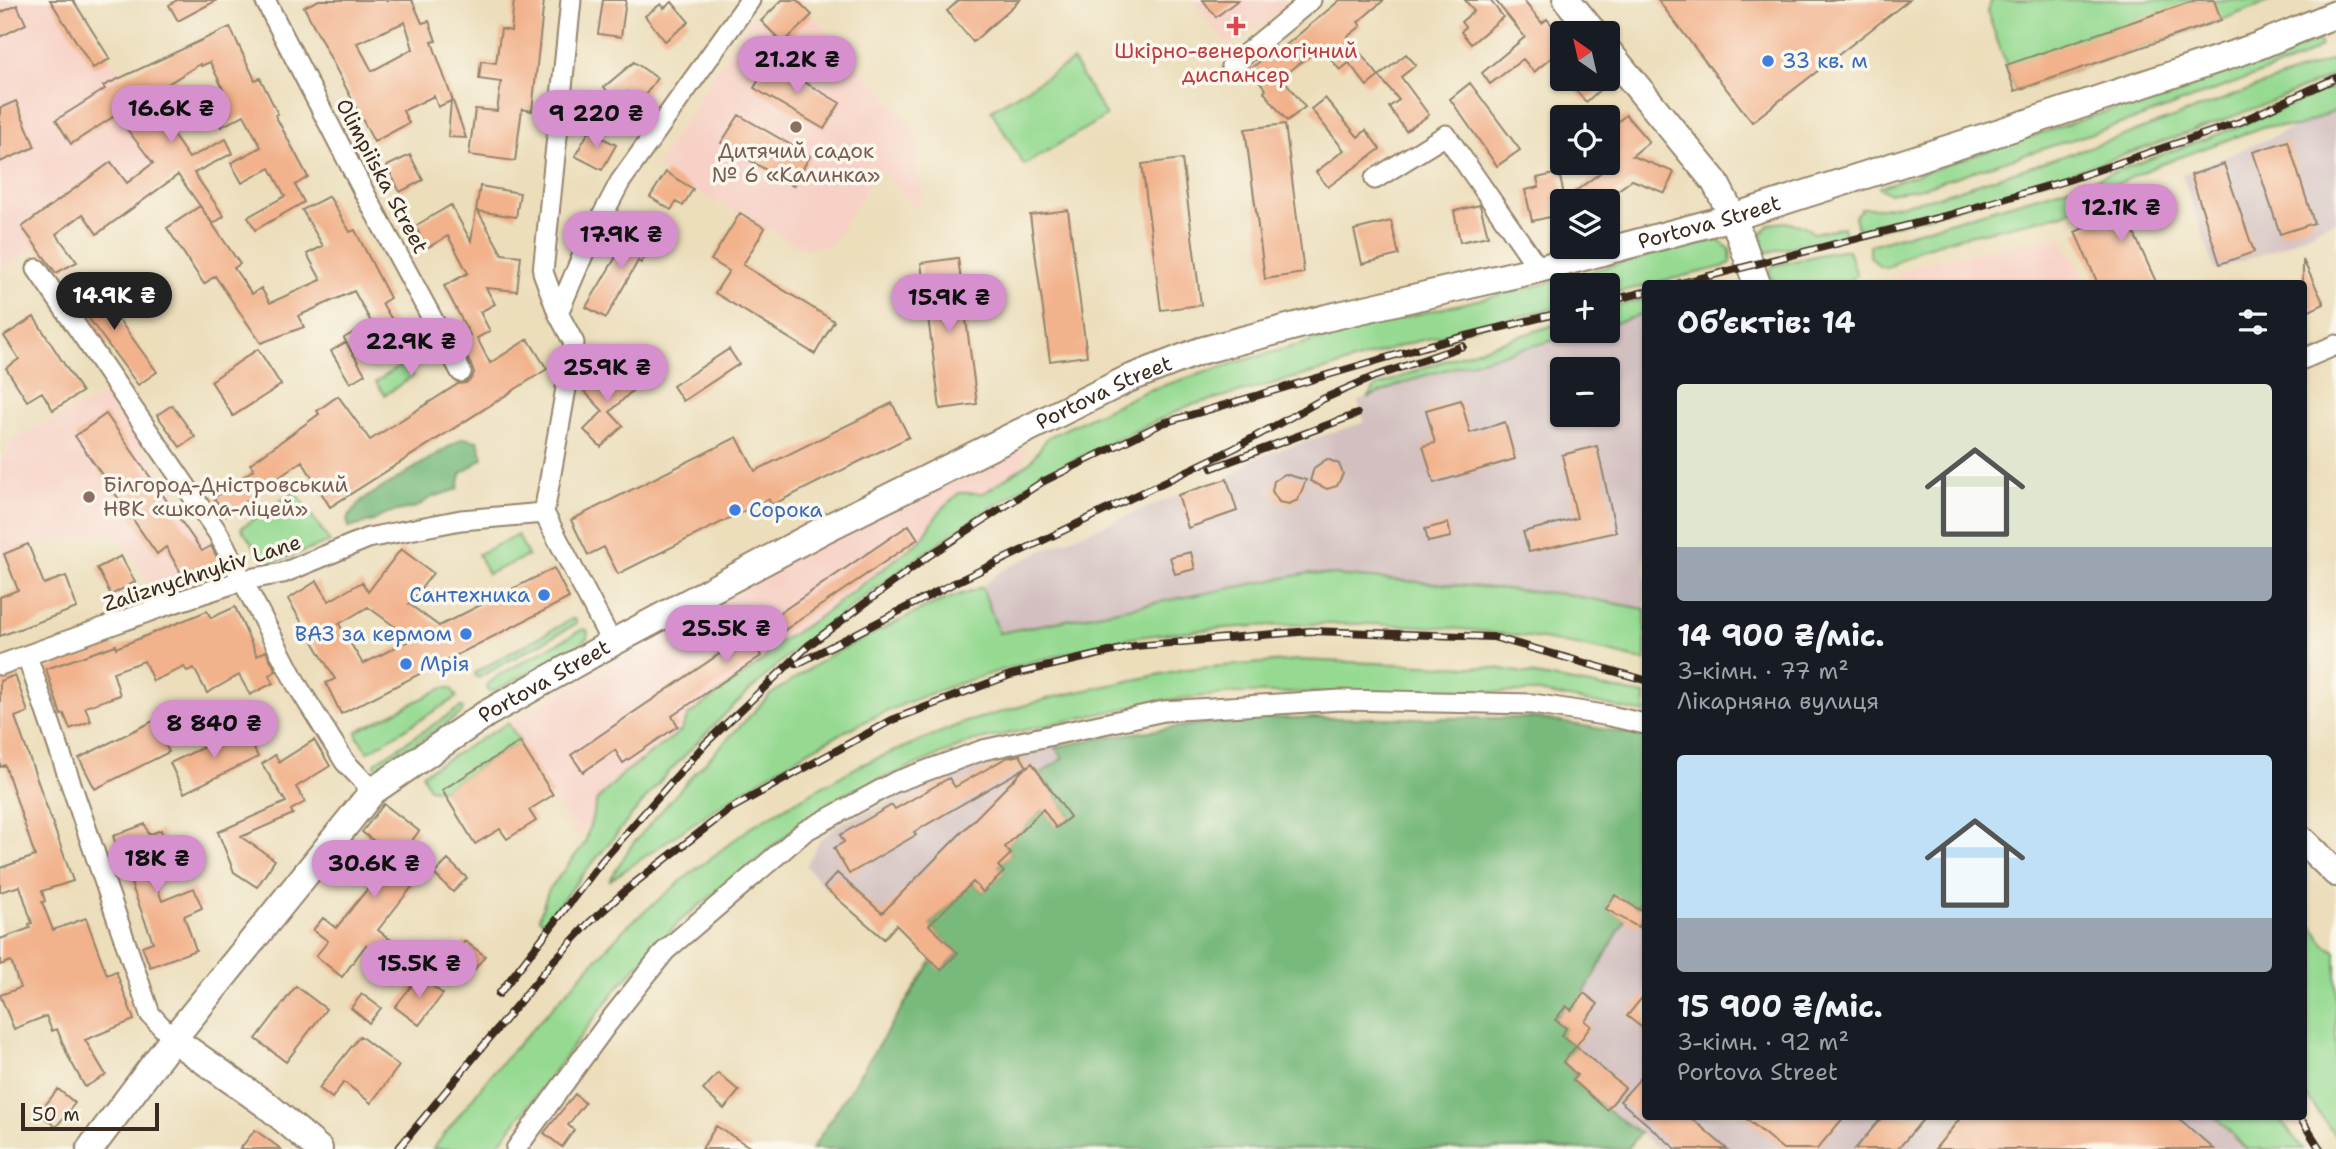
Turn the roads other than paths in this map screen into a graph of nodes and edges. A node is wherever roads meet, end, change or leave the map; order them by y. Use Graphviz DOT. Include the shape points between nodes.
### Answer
graph roads {
  1 [pos="265,0"];
  2 [pos="571,0"];
  3 [pos="750,0"];
  4 [pos="1311,0"];
  5 [pos="1567,0"];
  6 [pos="2336,14"];
  7 [pos="1584,21"];
  8 [pos="1231,65"];
  9 [pos="1620,66"];
  10 [pos="1375,179"];
  11 [pos="1733,218"];
  12 [pos="1539,269"];
  13 [pos="37,270"];
  14 [pos="1756,280"];
  15 [pos="558,313"];
  16 [pos="2336,345"];
  17 [pos="2307,357"];
  18 [pos="461,372"];
  19 [pos="544,513"];
  20 [pos="244,580"];
  21 [pos="612,643"];
  22 [pos="27,656"];
  23 [pos="0,665"];
  24 [pos="1642,723"];
  25 [pos="373,791"];
  26 [pos="2307,846"];
  27 [pos="2336,873"];
  28 [pos="173,1039"];
  29 [pos="90,1149"];
  30 [pos="319,1149"];
  31 [pos="516,1149"];
  1 -- 18 [label="street, Olimpiiska Street"];
  2 -- 15 [label="street" via="543,272"];
  3 -- 15 [label="street" via="620,182"];
  4 -- 8 [label="street"];
  5 -- 7 [label="main road"];
  6 -- 11 [label="main road, Portova Street" via="2258,46"];
  9 -- 11 [label="main road" via="1715,182"];
  10 -- 12 [label="street" via="1446,135"];
  11 -- 12 [label="main road, Portova Street"];
  11 -- 14 [label="main road"];
  12 -- 21 [label="main road, Portova Street" via="1200,351 1128,379 840,522"];
  13 -- 20 [label="street" via="218,533"];
  15 -- 19 [label="street" via="574,343"];
  16 -- 17 [label="street"];
  19 -- 20 [label="street, Zaliznychnykiv Lane" via="461,520 368,538 283,573"];
  19 -- 21 [label="street"];
  20 -- 22 [label="street, Zaliznychnykiv Lane"];
  20 -- 25 [label="street" via="297,685 345,762"];
  21 -- 25 [label="main road, Portova Street" via="486,714"];
  22 -- 23 [label="street, Zaliznychnykiv Lane"];
  22 -- 28 [label="street" via="150,1014"];
  24 -- 31 [label="street" via="1533,704 1341,700 1164,711 983,750 895,782 805,831 665,951"];
  25 -- 28 [label="main road, Portova Street"];
  26 -- 27 [label="main road"];
  28 -- 29 [label="main road, Portova Street"];
  28 -- 30 [label="main road" via="268,1106"];
}
